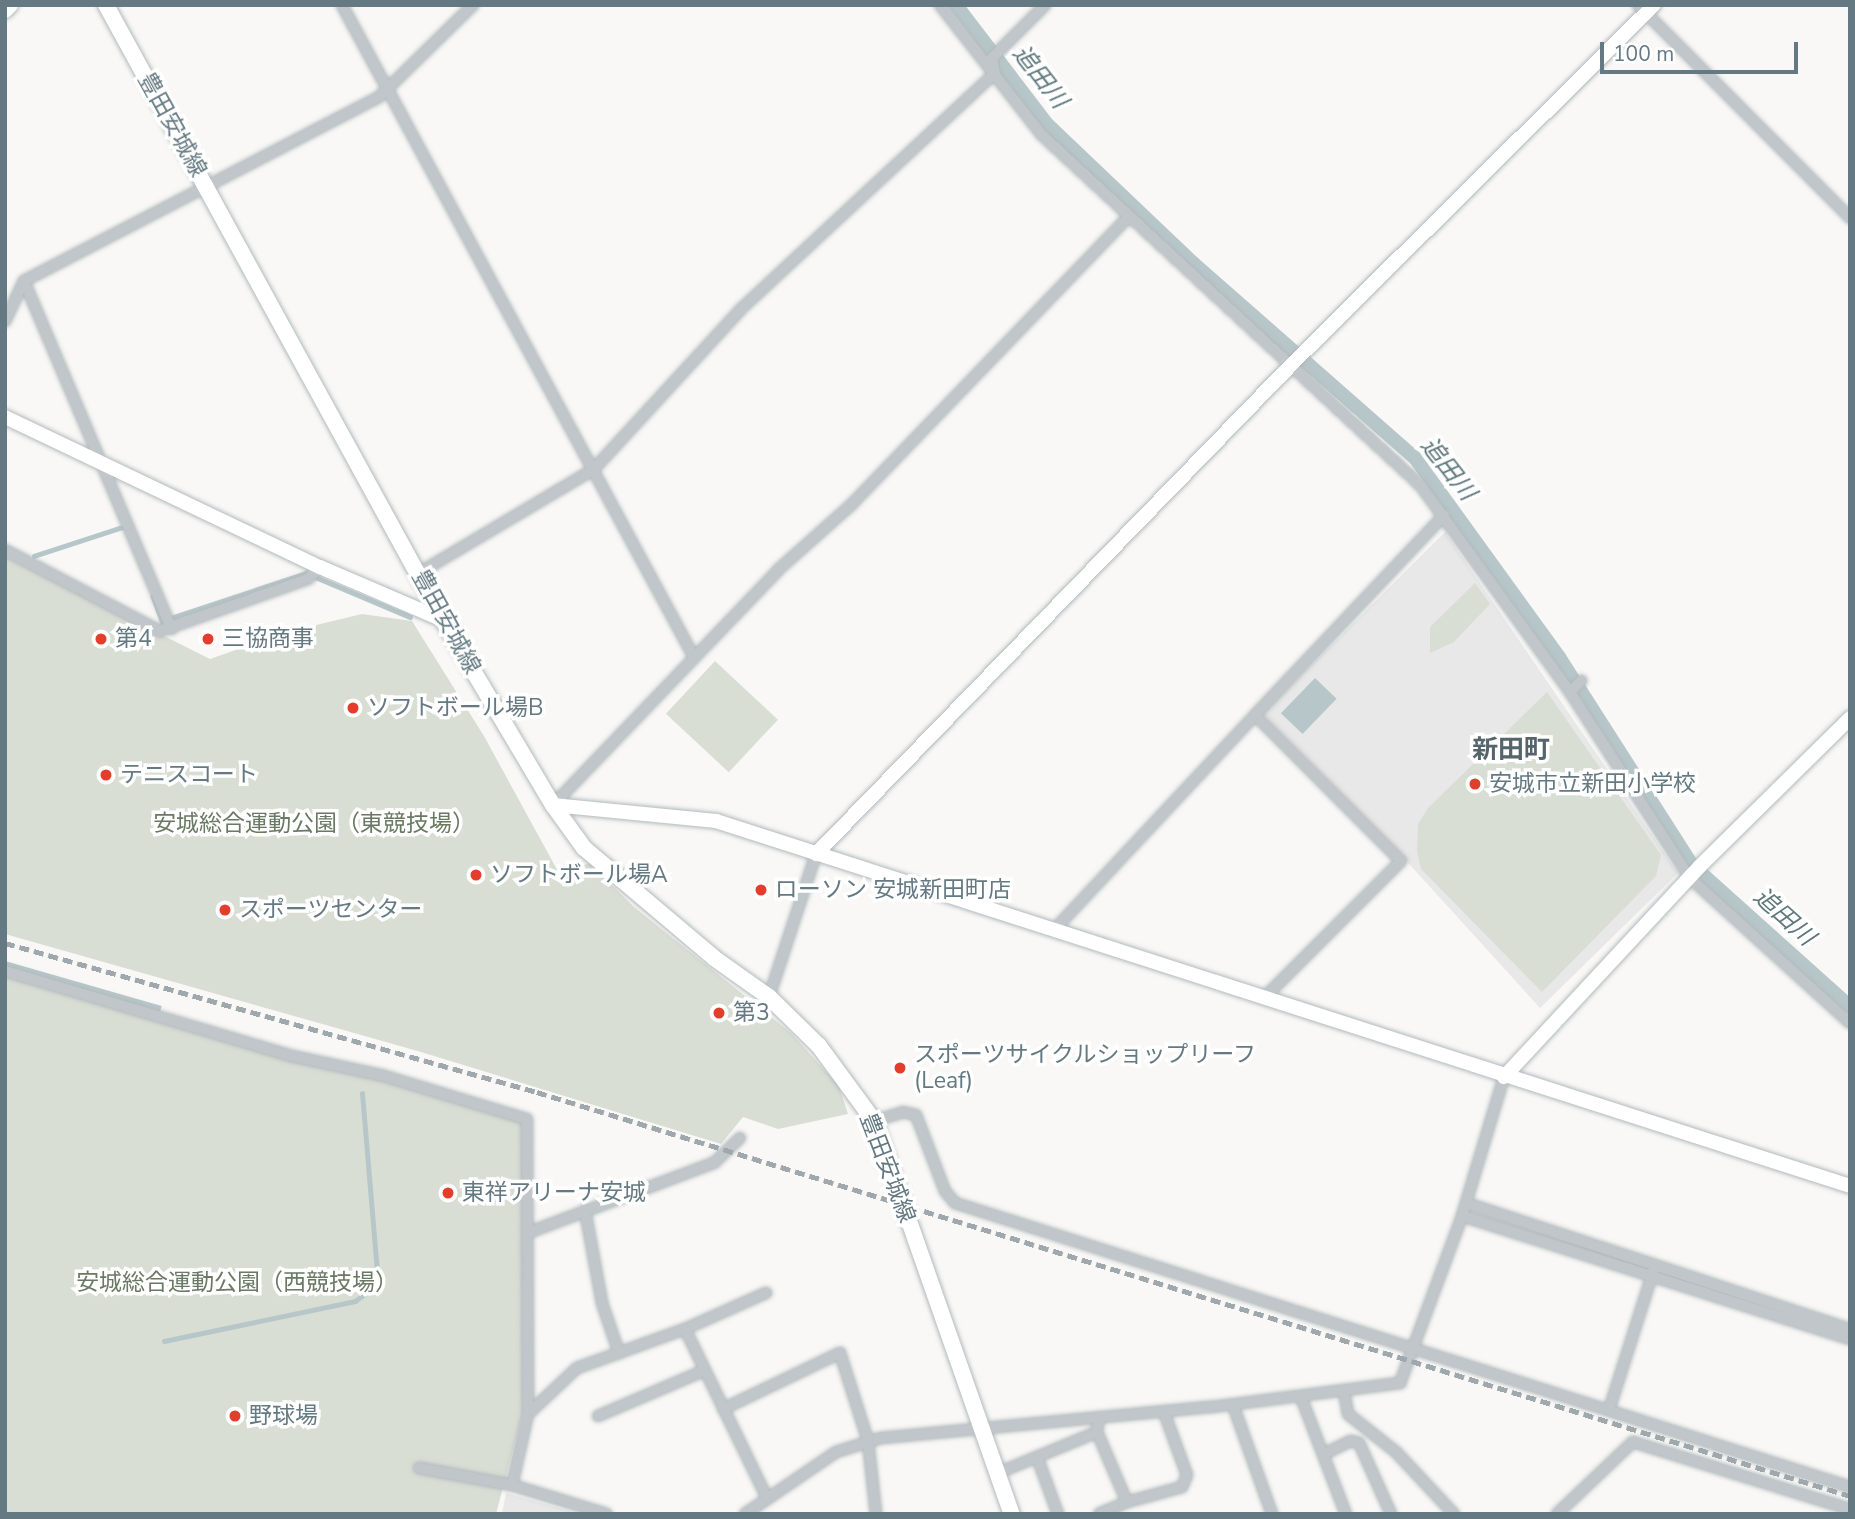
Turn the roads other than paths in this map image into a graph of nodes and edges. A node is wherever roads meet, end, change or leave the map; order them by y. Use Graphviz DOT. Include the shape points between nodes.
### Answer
graph roads {
  1 [pos="9,5"];
  2 [pos="106,5"];
  3 [pos="342,5"];
  4 [pos="473,5"];
  5 [pos="940,5"];
  6 [pos="1045,5"];
  7 [pos="1646,8"];
  8 [pos="5,10"];
  9 [pos="995,73"];
  10 [pos="391,87"];
  11 [pos="204,184"];
  12 [pos="1128,217"];
  13 [pos="1850,218"];
  14 [pos="24,281"];
  15 [pos="5,321"];
  16 [pos="1297,359"];
  17 [pos="5,417"];
  18 [pos="104,464"];
  19 [pos="594,469"];
  20 [pos="1444,515"];
  21 [pos="5,550"];
  22 [pos="320,567"];
  23 [pos="419,573"];
  24 [pos="443,620"];
  25 [pos="172,629"];
  26 [pos="694,657"];
  27 [pos="1255,715"];
  28 [pos="1850,718"];
  29 [pos="553,805"];
  30 [pos="816,854"];
  31 [pos="1694,872"];
  32 [pos="1054,930"];
  33 [pos="5,971"];
  34 [pos="1265,997"];
  35 [pos="769,998"];
  36 [pos="1850,1023"];
  37 [pos="1504,1077"];
  38 [pos="874,1121"];
  39 [pos="740,1138"];
  40 [pos="1850,1186"];
  41 [pos="1466,1203"];
  42 [pos="585,1210"];
  43 [pos="1462,1216"];
  44 [pos="530,1232"];
  45 [pos="1654,1270"];
  46 [pos="766,1293"];
  47 [pos="685,1329"];
  48 [pos="1850,1329"];
  49 [pos="1850,1339"];
  50 [pos="1412,1346"];
  51 [pos="619,1353"];
  52 [pos="703,1371"];
  53 [pos="1344,1391"];
  54 [pos="1301,1397"];
  55 [pos="1233,1405"];
  56 [pos="723,1409"];
  57 [pos="1609,1410"];
  58 [pos="1164,1412"];
  59 [pos="528,1414"];
  60 [pos="598,1416"];
  61 [pos="1099,1417"];
  62 [pos="982,1428"];
  63 [pos="1097,1432"];
  64 [pos="868,1441"];
  65 [pos="1324,1454"];
  66 [pos="1037,1457"];
  67 [pos="419,1468"];
  68 [pos="998,1473"];
  69 [pos="512,1485"];
  70 [pos="1850,1488"];
  71 [pos="767,1498"];
  72 [pos="1127,1502"];
  73 [pos="1850,1509"];
  74 [pos="607,1514"];
  75 [pos="745,1514"];
  76 [pos="876,1514"];
  77 [pos="1012,1514"];
  78 [pos="1058,1514"];
  79 [pos="1099,1514"];
  80 [pos="1272,1514"];
  81 [pos="1346,1514"];
  82 [pos="1391,1514"];
  83 [pos="1454,1514"];
  84 [pos="1557,1514"];
  1 -- 8 [label="main road"];
  2 -- 11 [label="main road, 豊田安城線"];
  3 -- 10 [label="street"];
  4 -- 10 [label="street"];
  5 -- 9 [label="street"];
  6 -- 9 [label="street" via="996,54"];
  7 -- 13 [label="street"];
  7 -- 16 [label="street"];
  9 -- 12 [label="street" via="1042,135"];
  9 -- 19 [label="street" via="740,310"];
  10 -- 11 [label="street"];
  10 -- 19 [label="street"];
  11 -- 14 [label="street"];
  11 -- 23 [label="main road, 豊田安城線"];
  12 -- 16 [label="street"];
  12 -- 26 [label="street" via="852,505 778,570"];
  14 -- 15 [label="street"];
  14 -- 18 [label="street"];
  16 -- 20 [label="street"];
  16 -- 30 [label="street"];
  17 -- 18 [label="street"];
  18 -- 22 [label="street"];
  18 -- 25 [label="street"];
  19 -- 23 [label="street"];
  19 -- 26 [label="street"];
  20 -- 27 [label="street"];
  20 -- 31 [label="street" via="1575,687"];
  21 -- 25 [label="street" via="160,631"];
  22 -- 24 [label="street"];
  22 -- 25 [label="street" via="308,579"];
  23 -- 24 [label="main road, 豊田安城線"];
  24 -- 29 [label="main road, 豊田安城線"];
  26 -- 29 [label="street"];
  27 -- 32 [label="street"];
  27 -- 34 [label="street" via="1401,860"];
  28 -- 31 [label="street"];
  29 -- 30 [label="street" via="716,821"];
  29 -- 35 [label="main road, 豊田安城線" via="584,848 714,958"];
  30 -- 32 [label="street"];
  30 -- 35 [label="street"];
  31 -- 36 [label="street"];
  31 -- 37 [label="street"];
  32 -- 34 [label="street"];
  33 -- 44 [label="street" via="527,1119"];
  34 -- 37 [label="street"];
  35 -- 38 [label="main road, 豊田安城線" via="819,1046"];
  37 -- 40 [label="street"];
  37 -- 41 [label="street"];
  38 -- 50 [label="street" via="903,1112 916,1115 944,1191 955,1203"];
  38 -- 62 [label="main road, 豊田安城線"];
  39 -- 42 [label="street" via="714,1163"];
  41 -- 43 [label="street"];
  41 -- 45 [label="street"];
  42 -- 44 [label="street"];
  42 -- 51 [label="street" via="602,1303"];
  43 -- 45 [label="street"];
  43 -- 50 [label="street"];
  44 -- 59 [label="street"];
  45 -- 48 [label="street"];
  45 -- 49 [label="street"];
  45 -- 57 [label="street"];
  46 -- 47 [label="street"];
  47 -- 51 [label="street"];
  47 -- 52 [label="street"];
  50 -- 53 [label="street" via="1399,1383"];
  50 -- 57 [label="street"];
  51 -- 59 [label="street" via="577,1368"];
  52 -- 56 [label="street"];
  52 -- 60 [label="street"];
  53 -- 54 [label="street"];
  53 -- 83 [label="street" via="1348,1413 1396,1452"];
  54 -- 55 [label="street"];
  54 -- 65 [label="street"];
  55 -- 58 [label="street"];
  55 -- 80 [label="street"];
  56 -- 64 [label="street" via="841,1353"];
  56 -- 71 [label="street"];
  57 -- 70 [label="street"];
  58 -- 61 [label="street"];
  58 -- 72 [label="street" via="1187,1475 1182,1486"];
  59 -- 69 [label="street"];
  61 -- 62 [label="street"];
  61 -- 63 [label="street"];
  62 -- 64 [label="street"];
  62 -- 68 [label="main road, 豊田安城線"];
  63 -- 66 [label="street"];
  63 -- 72 [label="street"];
  64 -- 71 [label="street" via="836,1452"];
  64 -- 76 [label="street"];
  65 -- 81 [label="street"];
  65 -- 82 [label="street" via="1351,1441 1359,1443"];
  66 -- 68 [label="street"];
  66 -- 78 [label="street"];
  67 -- 69 [label="street"];
  68 -- 77 [label="main road, 豊田安城線"];
  69 -- 74 [label="street"];
  71 -- 75 [label="street"];
  72 -- 79 [label="street"];
  73 -- 84 [label="street" via="1633,1442"];
}
